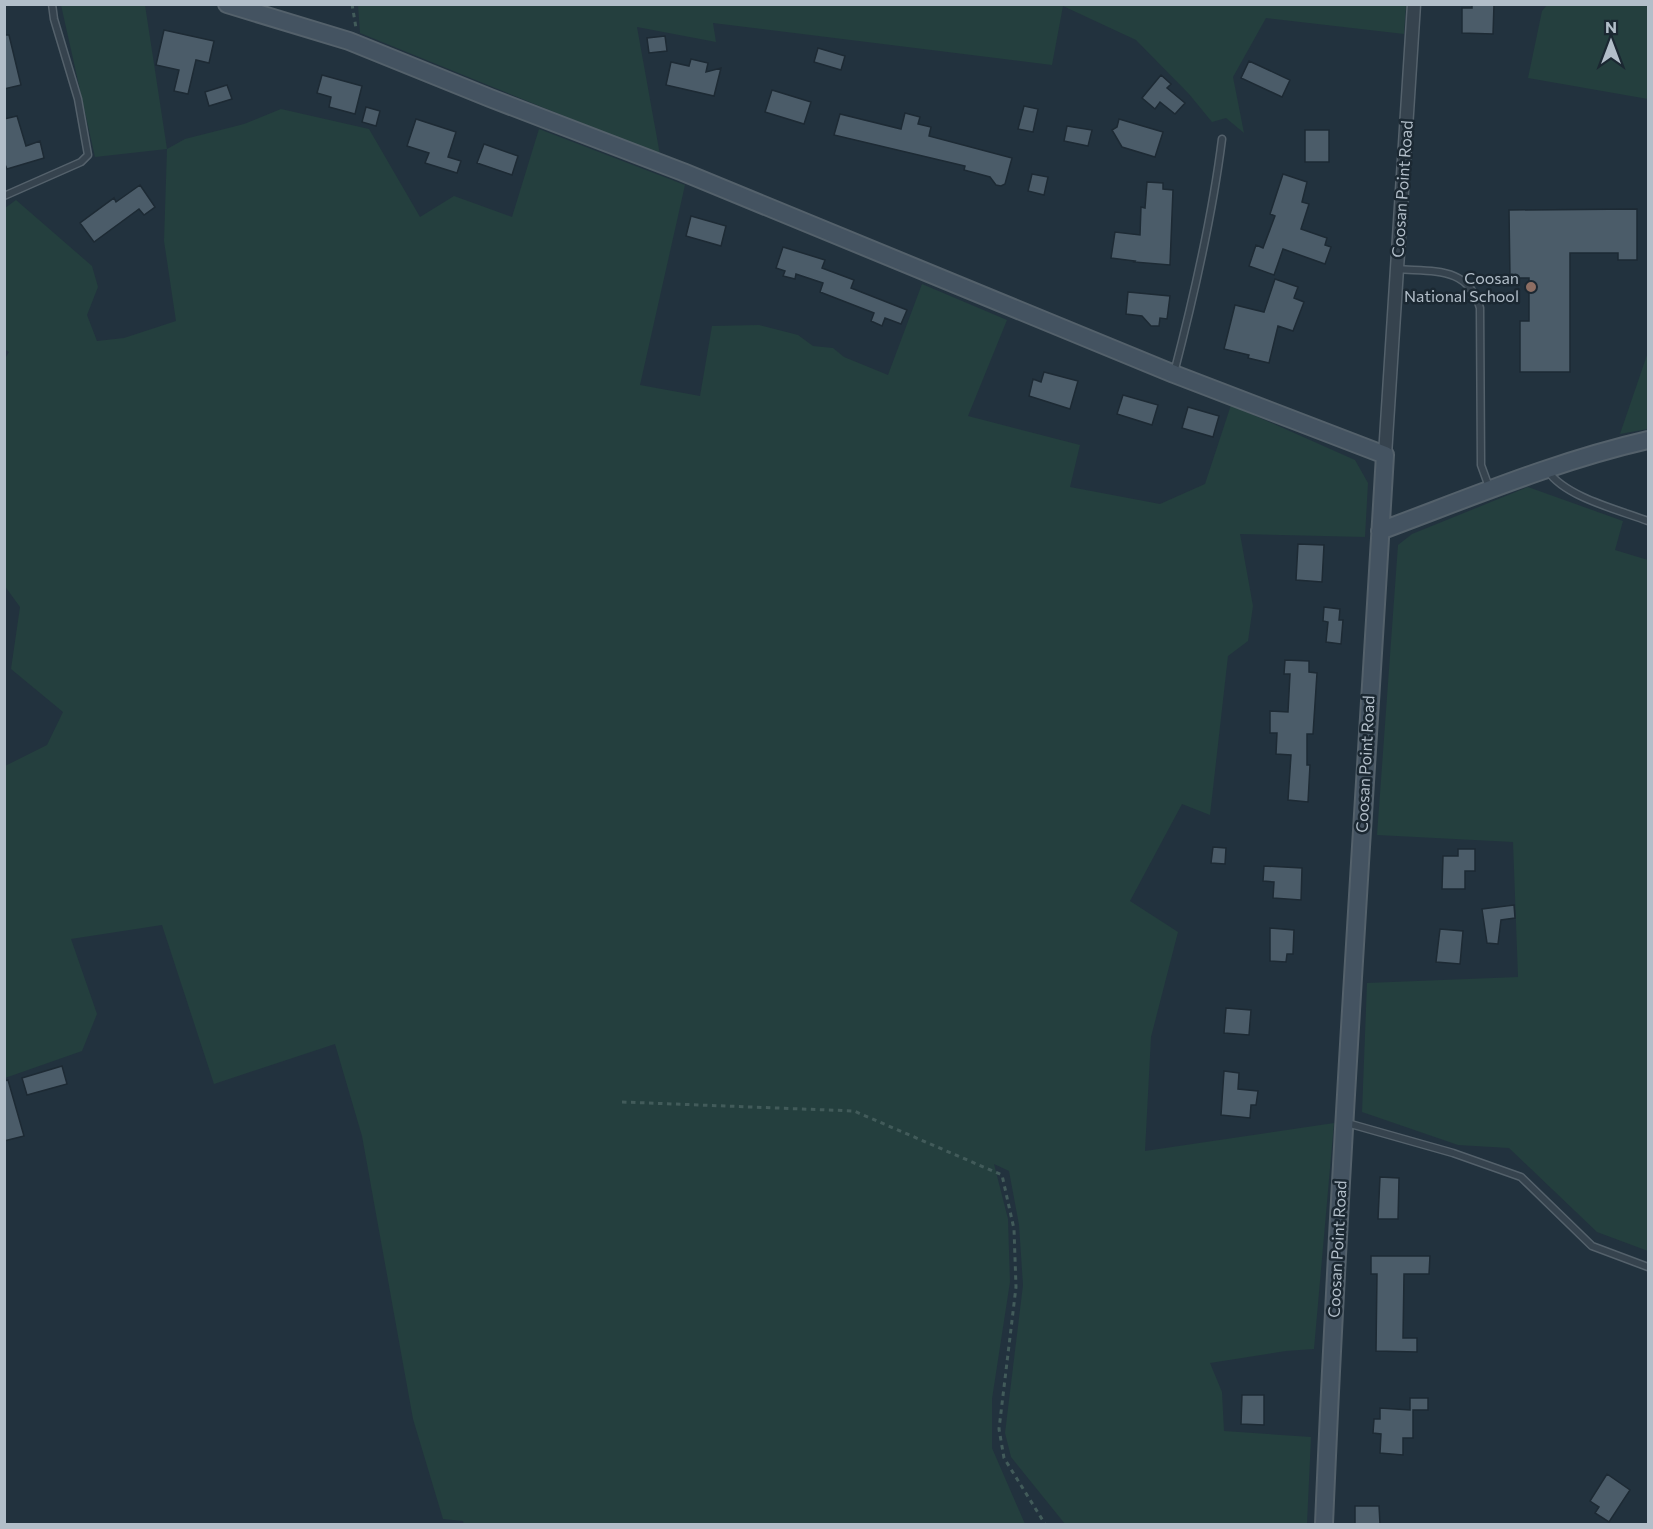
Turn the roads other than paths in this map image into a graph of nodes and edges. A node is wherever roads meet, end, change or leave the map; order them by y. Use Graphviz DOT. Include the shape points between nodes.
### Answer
graph roads {
  1 [pos="52,4"];
  2 [pos="227,4"];
  3 [pos="1413,4"];
  4 [pos="1222,139"];
  5 [pos="4,196"];
  6 [pos="1397,269"];
  7 [pos="1174,374"];
  8 [pos="1648,440"];
  9 [pos="1384,455"];
  10 [pos="1546,468"];
  11 [pos="1490,490"];
  12 [pos="1648,520"];
  13 [pos="1380,531"];
  14 [pos="1344,1122"];
  15 [pos="1648,1267"];
  16 [pos="1324,1524"];
  1 -- 5 [label="lane" via="78,99 88,155 81,162"];
  2 -- 7 [label="street" via="358,45 683,172"];
  3 -- 6 [label="street, Coosan Point Road"];
  4 -- 7 [label="lane" via="1215,196"];
  6 -- 9 [label="street, Coosan Point Road"];
  6 -- 11 [label="lane" via="1441,272 1463,279 1476,294 1480,308 1481,465"];
  7 -- 9 [label="street"];
  8 -- 10 [label="street"];
  9 -- 13 [label="street, Coosan Point Road"];
  10 -- 11 [label="street"];
  10 -- 12 [label="lane" via="1569,490"];
  11 -- 13 [label="street"];
  13 -- 14 [label="street, Coosan Point Road"];
  14 -- 15 [label="lane" via="1521,1177 1592,1246"];
  14 -- 16 [label="street, Coosan Point Road"];
}
